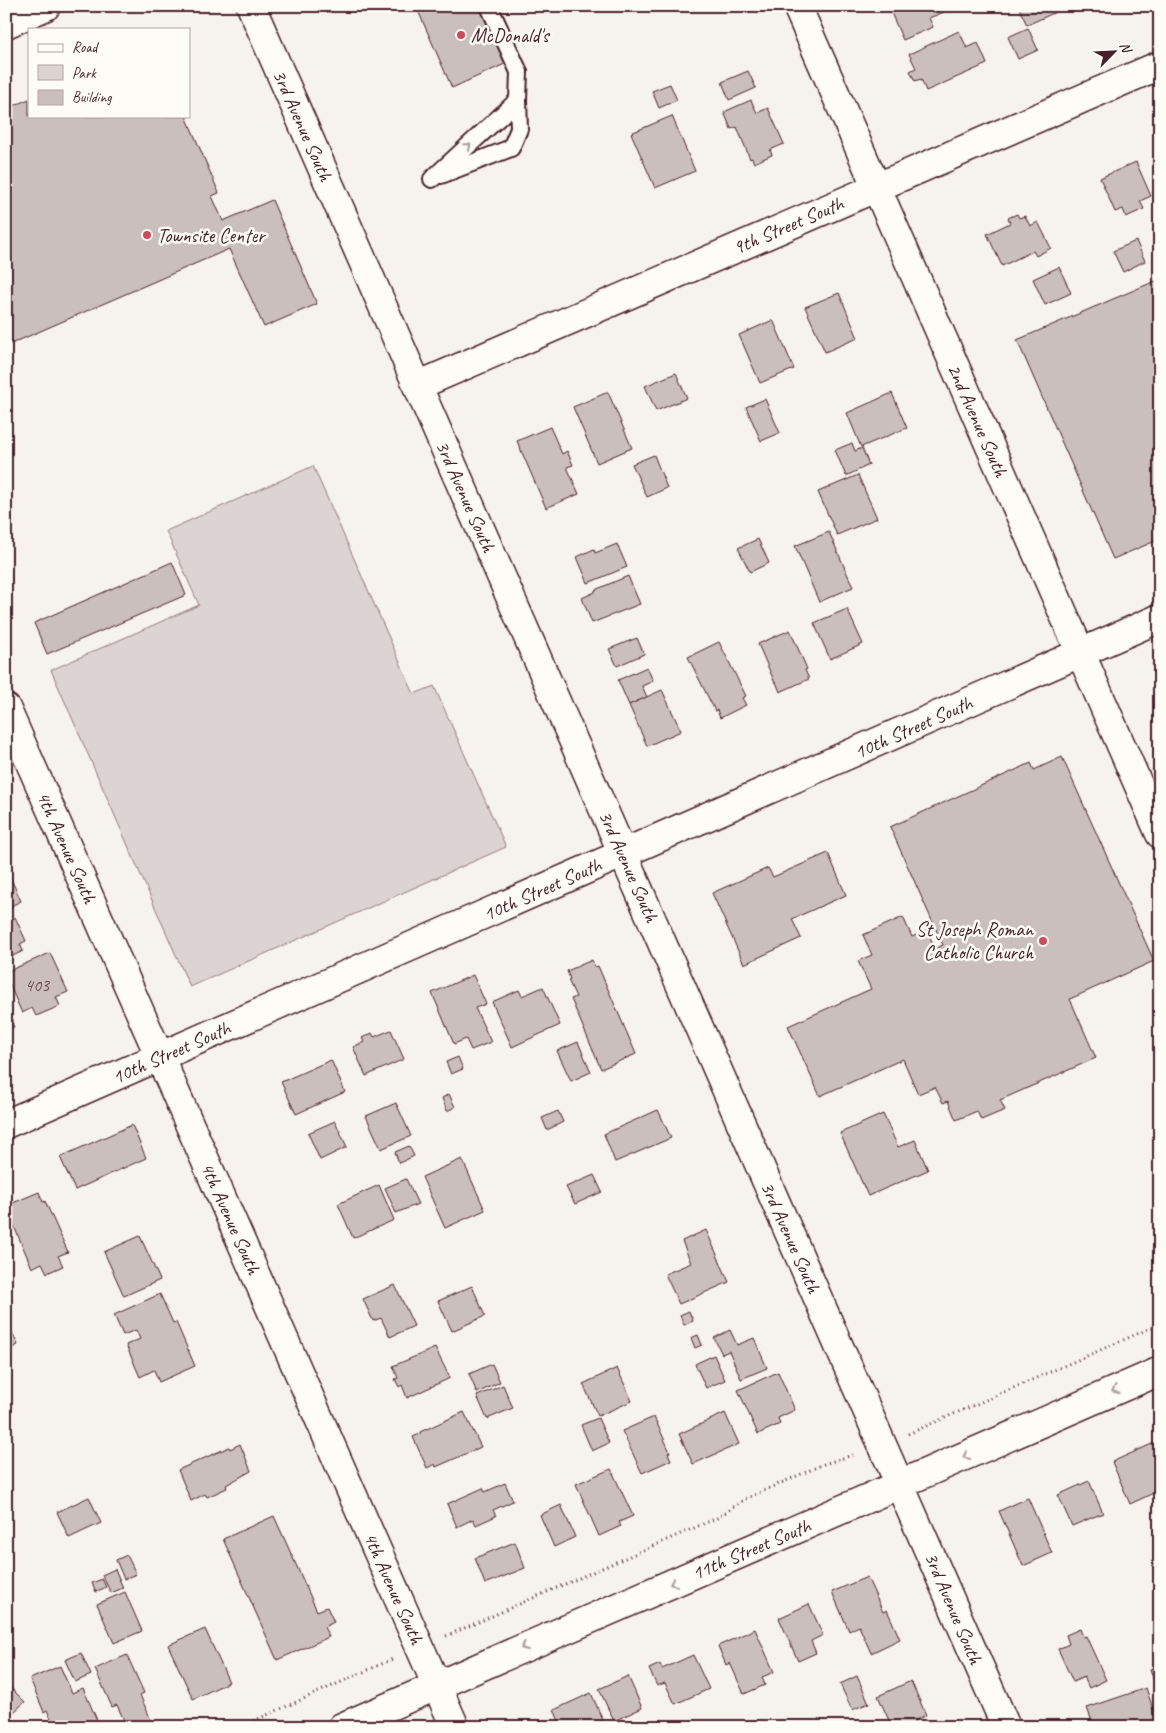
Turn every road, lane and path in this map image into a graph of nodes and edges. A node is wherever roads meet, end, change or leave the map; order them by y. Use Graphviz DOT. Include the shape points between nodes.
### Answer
graph roads {
  1 [pos="46,6"];
  2 [pos="251,6"];
  3 [pos="489,6"];
  4 [pos="796,6"];
  5 [pos="6,24"];
  6 [pos="1160,65"];
  7 [pos="518,100"];
  8 [pos="876,187"];
  9 [pos="417,386"];
  10 [pos="1160,618"];
  11 [pos="1080,653"];
  12 [pos="6,708"];
  13 [pos="1160,834"];
  14 [pos="623,854"];
  15 [pos="160,1057"];
  16 [pos="6,1124"];
  17 [pos="1160,1324"];
  18 [pos="1160,1371"];
  19 [pos="883,1444"];
  20 [pos="901,1485"];
  21 [pos="420,1647"];
  22 [pos="437,1685"];
  23 [pos="240,1727"];
  24 [pos="342,1727"];
  25 [pos="455,1727"];
  26 [pos="1006,1727"];
  1 -- 5 [label="street"];
  2 -- 9 [label="street, 3rd Avenue South"];
  3 -- 7 [label="lane" via="519,72"];
  4 -- 8 [label="street, 2nd Avenue South"];
  6 -- 8 [label="street, 9th Street South"];
  7 -- 7 [label="lane, one-way" via="519,129 511,148 432,179"];
  8 -- 9 [label="street, 9th Street South"];
  8 -- 11 [label="street, 2nd Avenue South"];
  9 -- 14 [label="street, 3rd Avenue South"];
  10 -- 11 [label="street, 10th Street South"];
  11 -- 13 [label="street, 2nd Avenue South"];
  11 -- 14 [label="street, 10th Street South"];
  12 -- 15 [label="street, 4th Avenue South"];
  14 -- 15 [label="street, 10th Street South"];
  14 -- 19 [label="street, 3rd Avenue South"];
  15 -- 16 [label="street, 10th Street South"];
  15 -- 21 [label="street, 4th Avenue South"];
  17 -- 19 [label="path"];
  18 -- 20 [label="street, 11th Street South, one-way"];
  19 -- 20 [label="street, 3rd Avenue South"];
  19 -- 21 [label="path" via="824,1464 762,1491 717,1518"];
  20 -- 22 [label="street, 11th Street South, one-way"];
  20 -- 26 [label="street, 3rd Avenue South"];
  21 -- 22 [label="street, 4th Avenue South"];
  21 -- 23 [label="path"];
  22 -- 24 [label="street, 11th Street South"];
  22 -- 25 [label="street, 4th Avenue South"];
}
